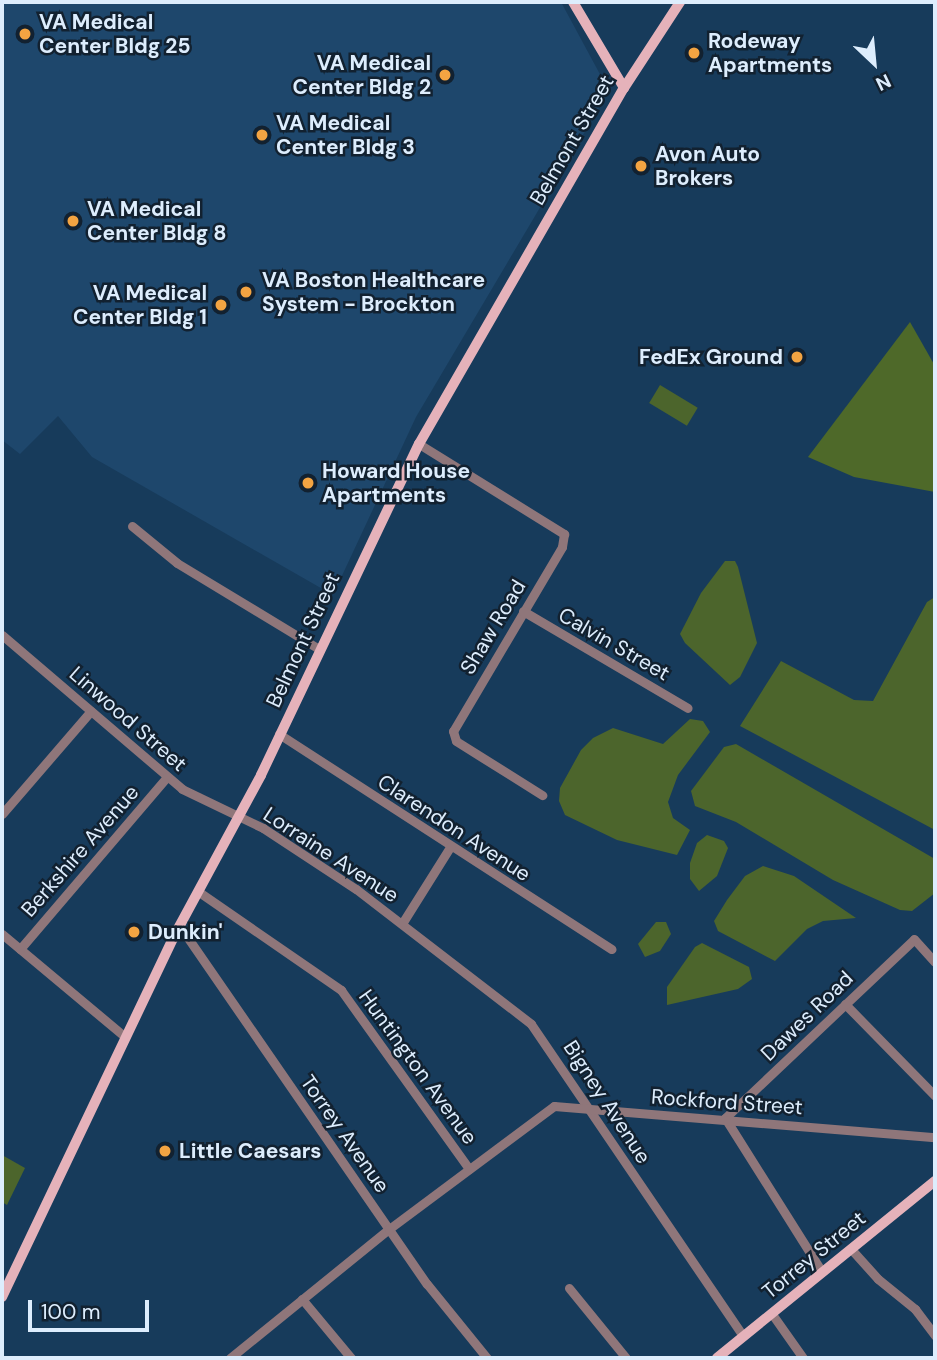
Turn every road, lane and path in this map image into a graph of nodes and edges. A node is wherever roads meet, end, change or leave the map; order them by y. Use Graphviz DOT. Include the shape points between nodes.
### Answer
graph roads {
  1 [pos="573,2"];
  2 [pos="674,2"];
  3 [pos="680,2"];
  4 [pos="668,16"];
  5 [pos="624,88"];
  6 [pos="419,444"];
  7 [pos="132,526"];
  8 [pos="523,611"];
  9 [pos="2,635"];
  10 [pos="319,649"];
  11 [pos="688,708"];
  12 [pos="91,711"];
  13 [pos="279,734"];
  14 [pos="167,777"];
  15 [pos="542,795"];
  16 [pos="6,801"];
  17 [pos="2,814"];
  18 [pos="238,819"];
  19 [pos="450,847"];
  20 [pos="198,892"];
  21 [pos="403,922"];
  22 [pos="179,925"];
  23 [pos="2,934"];
  24 [pos="20,949"];
  25 [pos="611,949"];
  26 [pos="935,962"];
  27 [pos="845,1004"];
  28 [pos="125,1037"];
  29 [pos="935,1096"];
  30 [pos="591,1110"];
  31 [pos="725,1118"];
  32 [pos="935,1137"];
  33 [pos="469,1169"];
  34 [pos="935,1181"];
  35 [pos="388,1229"];
  36 [pos="851,1249"];
  37 [pos="822,1272"];
  38 [pos="569,1288"];
  39 [pos="2,1297"];
  40 [pos="302,1299"];
  41 [pos="772,1314"];
  42 [pos="743,1336"];
  43 [pos="935,1336"];
  44 [pos="230,1358"];
  45 [pos="351,1358"];
  46 [pos="487,1358"];
  47 [pos="626,1358"];
  48 [pos="717,1358"];
  49 [pos="803,1358"];
  1 -- 5 [label="main road"];
  2 -- 4 [label="main road, Belmont Street"];
  3 -- 4 [label="main road, Belmont Street"];
  4 -- 5 [label="main road, Belmont Street"];
  5 -- 6 [label="main road, Belmont Street"];
  6 -- 8 [label="street, Shaw Road" via="557,526 565,537"];
  6 -- 10 [label="main road, Belmont Street"];
  7 -- 10 [label="street" via="177,564"];
  8 -- 11 [label="street, Calvin Street"];
  8 -- 15 [label="street, Shaw Road" via="456,723 453,736"];
  9 -- 12 [label="street, Linwood Street"];
  10 -- 13 [label="main road, Belmont Street"];
  12 -- 14 [label="street, Linwood Street"];
  12 -- 16 [label="street"];
  13 -- 18 [label="main road, Belmont Street"];
  13 -- 19 [label="street, Clarendon Avenue"];
  14 -- 18 [label="street, Linwood Street"];
  14 -- 24 [label="street, Berkshire Avenue"];
  16 -- 17 [label="street"];
  18 -- 20 [label="main road, Belmont Street"];
  18 -- 21 [label="street, Lorraine Avenue" via="263,828"];
  19 -- 21 [label="street"];
  19 -- 25 [label="street, Clarendon Avenue"];
  20 -- 22 [label="main road, Belmont Street"];
  20 -- 33 [label="street, Huntington Avenue" via="341,990"];
  21 -- 30 [label="street, Bigney Avenue" via="531,1024"];
  22 -- 28 [label="main road, Belmont Street"];
  22 -- 35 [label="street, Torrey Avenue"];
  23 -- 24 [label="street"];
  24 -- 28 [label="street"];
  26 -- 27 [label="street, Dawes Road" via="914,939"];
  27 -- 29 [label="street"];
  27 -- 31 [label="street, Dawes Road"];
  28 -- 39 [label="main road, Belmont Street"];
  30 -- 31 [label="street, Rockford Street"];
  30 -- 33 [label="street, Rockford Street" via="558,1106 543,1110"];
  30 -- 42 [label="street, Bigney Avenue"];
  31 -- 32 [label="street, Rockford Street"];
  31 -- 37 [label="street"];
  33 -- 35 [label="street, Rockford Street"];
  34 -- 36 [label="main road, Torrey Street"];
  35 -- 40 [label="street, Rockford Street"];
  35 -- 46 [label="street, Torrey Avenue"];
  36 -- 37 [label="main road, Torrey Street"];
  36 -- 43 [label="street" via="915,1309"];
  37 -- 41 [label="main road, Torrey Street"];
  38 -- 47 [label="street"];
  40 -- 44 [label="street, Rockford Street"];
  40 -- 45 [label="street"];
  41 -- 42 [label="main road, Torrey Street"];
  41 -- 49 [label="street"];
  42 -- 48 [label="main road, Torrey Street"];
}
